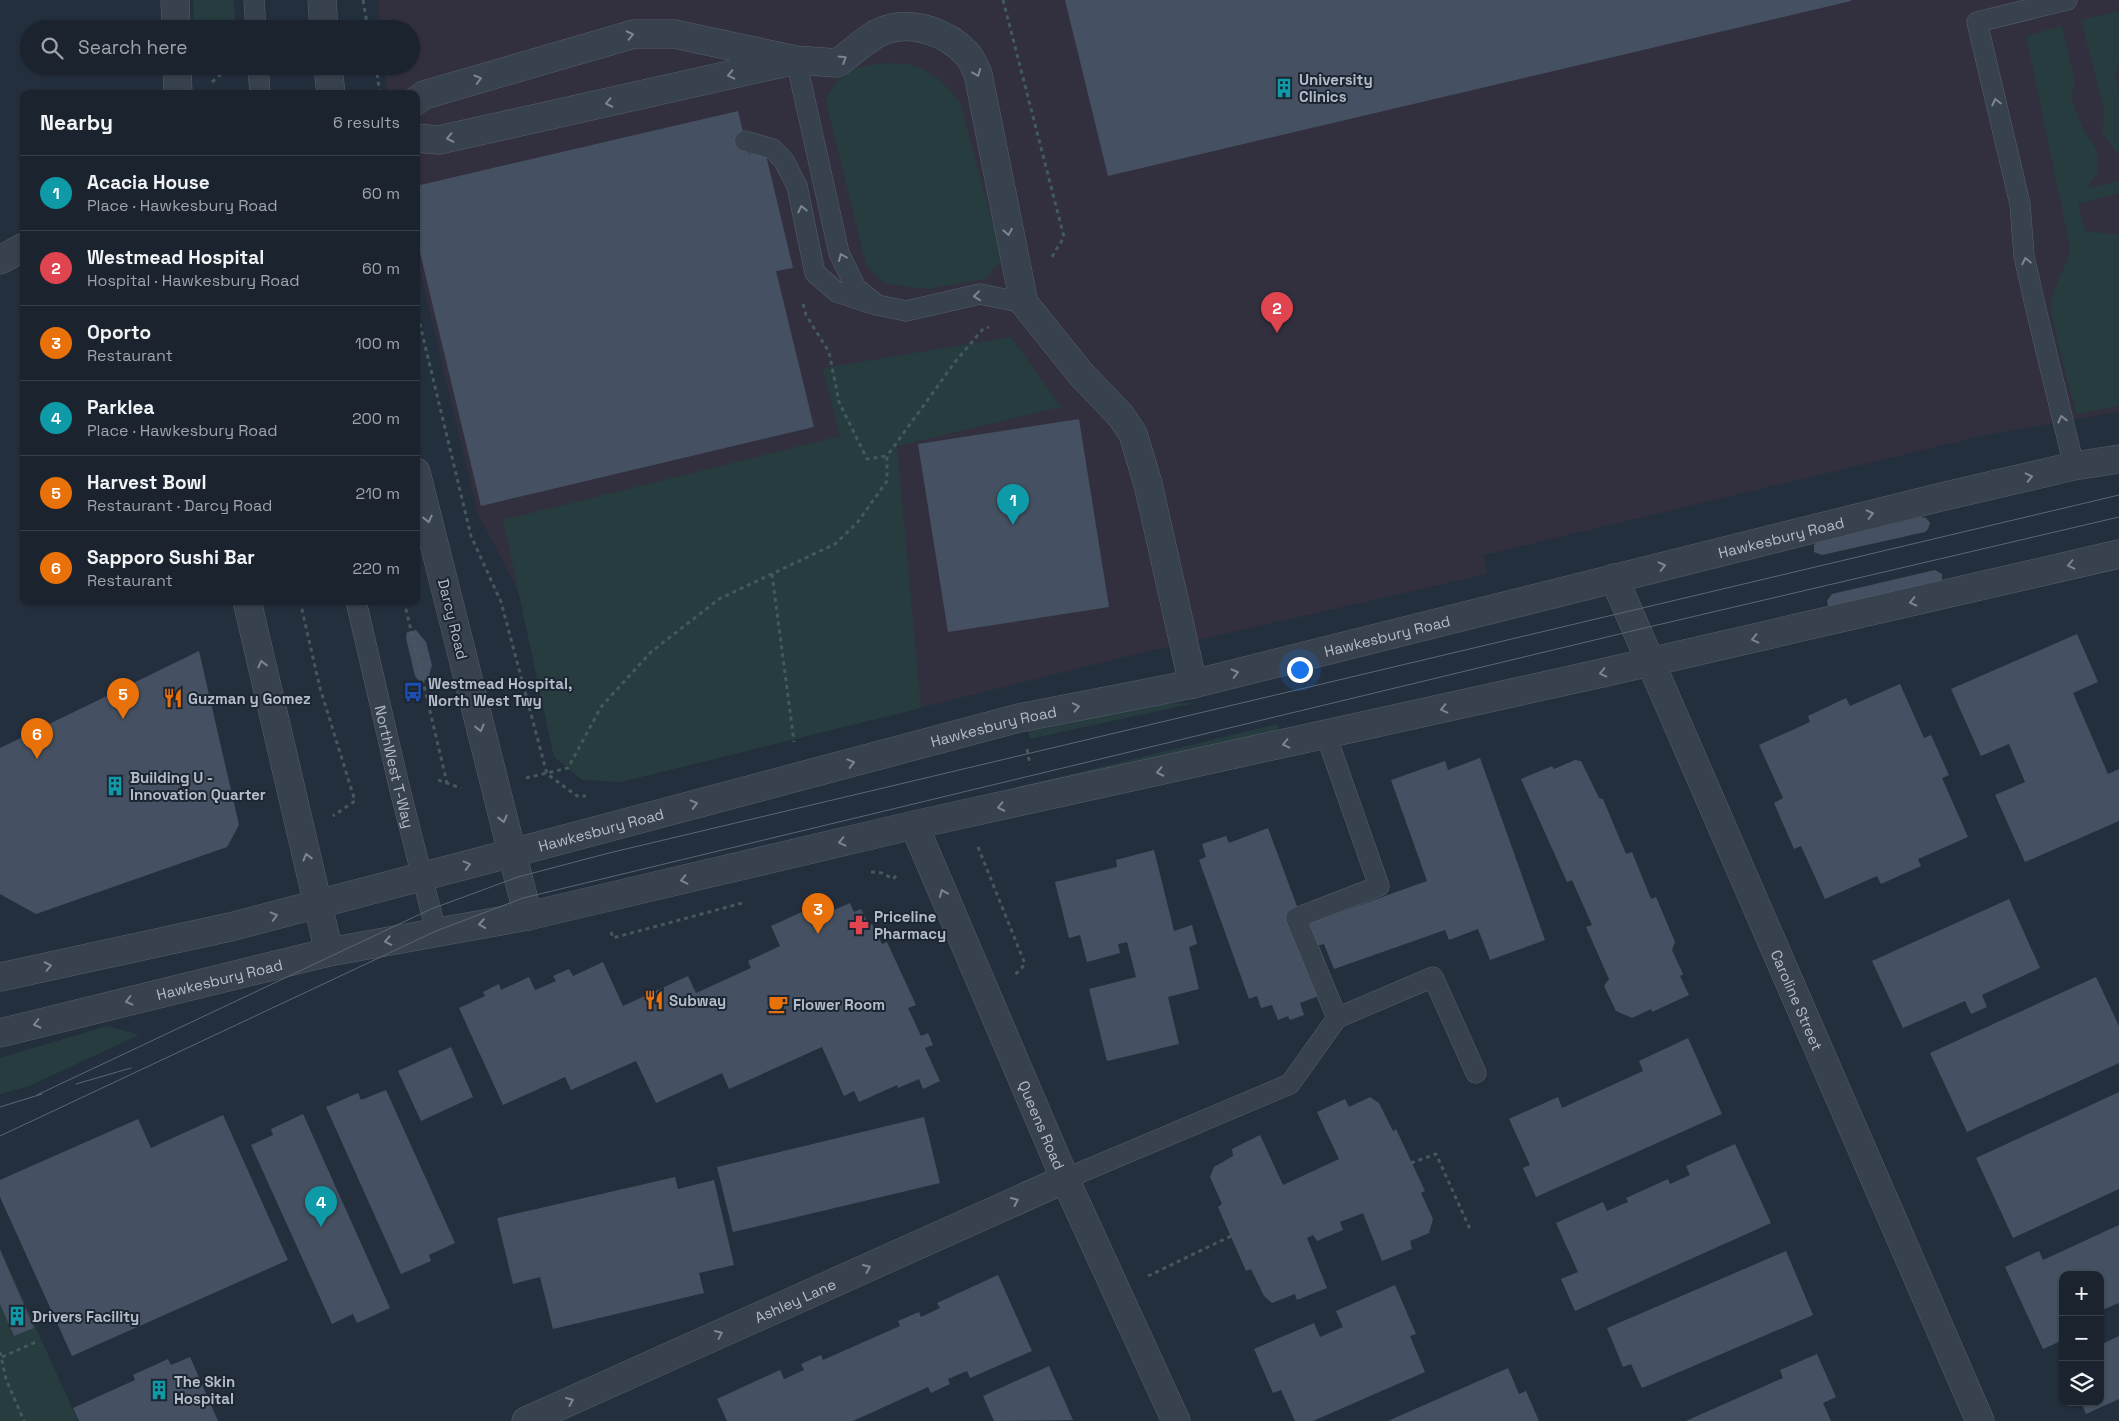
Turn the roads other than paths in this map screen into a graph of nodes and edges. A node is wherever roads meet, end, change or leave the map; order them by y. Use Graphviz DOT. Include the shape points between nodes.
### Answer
graph roads {
  1 [pos="175,0"];
  2 [pos="254,0"];
  3 [pos="322,0"];
  4 [pos="2067,0"];
  5 [pos="176,20"];
  6 [pos="255,20"];
  7 [pos="323,20"];
  8 [pos="796,60"];
  9 [pos="177,75"];
  10 [pos="259,75"];
  11 [pos="329,75"];
  12 [pos="178,90"];
  13 [pos="260,90"];
  14 [pos="331,90"];
  15 [pos="420,98"];
  16 [pos="420,138"];
  17 [pos="745,141"];
  18 [pos="20,249"];
  19 [pos="0,260"];
  20 [pos="1024,303"];
  21 [pos="877,305"];
  22 [pos="2119,459"];
  23 [pos="2074,466"];
  24 [pos="420,488"];
  25 [pos="2119,554"];
  26 [pos="1614,578"];
  27 [pos="248,605"];
  28 [pos="357,605"];
  29 [pos="1650,662"];
  30 [pos="1193,684"];
  31 [pos="1326,735"];
  32 [pos="914,825"];
  33 [pos="512,853"];
  34 [pos="423,877"];
  35 [pos="318,904"];
  36 [pos="528,916"];
  37 [pos="436,931"];
  38 [pos="329,952"];
  39 [pos="3,974"];
  40 [pos="1336,1018"];
  41 [pos="0,1033"];
  42 [pos="1476,1073"];
  43 [pos="1065,1179"];
  44 [pos="526,1421"];
  45 [pos="1176,1421"];
  46 [pos="1980,1421"];
  1 -- 5 [label="street"];
  2 -- 6 [label="lane"];
  3 -- 7 [label="street"];
  23 -- 4 [label="lane, one-way" via="2024,256 2020,204 1977,22"];
  15 -- 8 [label="street, one-way" via="634,34 674,34"];
  8 -- 16 [label="street, one-way" via="439,140"];
  8 -- 20 [label="street, one-way" via="837,63 885,30 901,27 919,28 952,40 969,55 983,95"];
  21 -- 8 [label="lane, one-way" via="856,288 839,253"];
  9 -- 12 [label="street"];
  10 -- 13 [label="lane"];
  11 -- 14 [label="street"];
  21 -- 17 [label="lane, one-way" via="837,292 815,273 797,186 784,161 773,149"];
  18 -- 19 [label="street"];
  20 -- 21 [label="lane, one-way" via="980,294 906,311"];
  20 -- 30 [label="street" via="1133,434 1148,484"];
  22 -- 23 [label="street, Hawkesbury Road"];
  26 -- 23 [label="street, Hawkesbury Road, one-way"];
  24 -- 33 [label="street, Darcy Road, one-way"];
  25 -- 29 [label="street, Hawkesbury Road, one-way"];
  26 -- 29 [label="street, Caroline Street"];
  30 -- 26 [label="street, Hawkesbury Road, one-way"];
  35 -- 27 [label="street, one-way"];
  28 -- 34 [label="lane, NorthWest T-Way"];
  29 -- 31 [label="street, Hawkesbury Road, one-way"];
  29 -- 46 [label="street, Caroline Street"];
  33 -- 30 [label="street, Hawkesbury Road, one-way" via="1019,718"];
  31 -- 32 [label="street, Hawkesbury Road, one-way"];
  31 -- 40 [label="lane" via="1379,886 1296,918"];
  32 -- 36 [label="street, Hawkesbury Road, one-way"];
  43 -- 32 [label="street, Queens Road, one-way"];
  34 -- 33 [label="street, Hawkesbury Road, one-way"];
  33 -- 36 [label="street"];
  34 -- 35 [label="street, Hawkesbury Road"];
  34 -- 37 [label="lane, NorthWest T-Way"];
  35 -- 38 [label="street"];
  39 -- 35 [label="street, Hawkesbury Road, one-way" via="230,927"];
  36 -- 37 [label="street, Hawkesbury Road, one-way"];
  37 -- 38 [label="street, Hawkesbury Road, one-way"];
  38 -- 41 [label="street, Hawkesbury Road, one-way"];
  40 -- 42 [label="lane" via="1433,977"];
  40 -- 43 [label="lane" via="1290,1084"];
  44 -- 43 [label="street, Ashley Lane, one-way"];
  43 -- 45 [label="street, Queens Road"];
}
